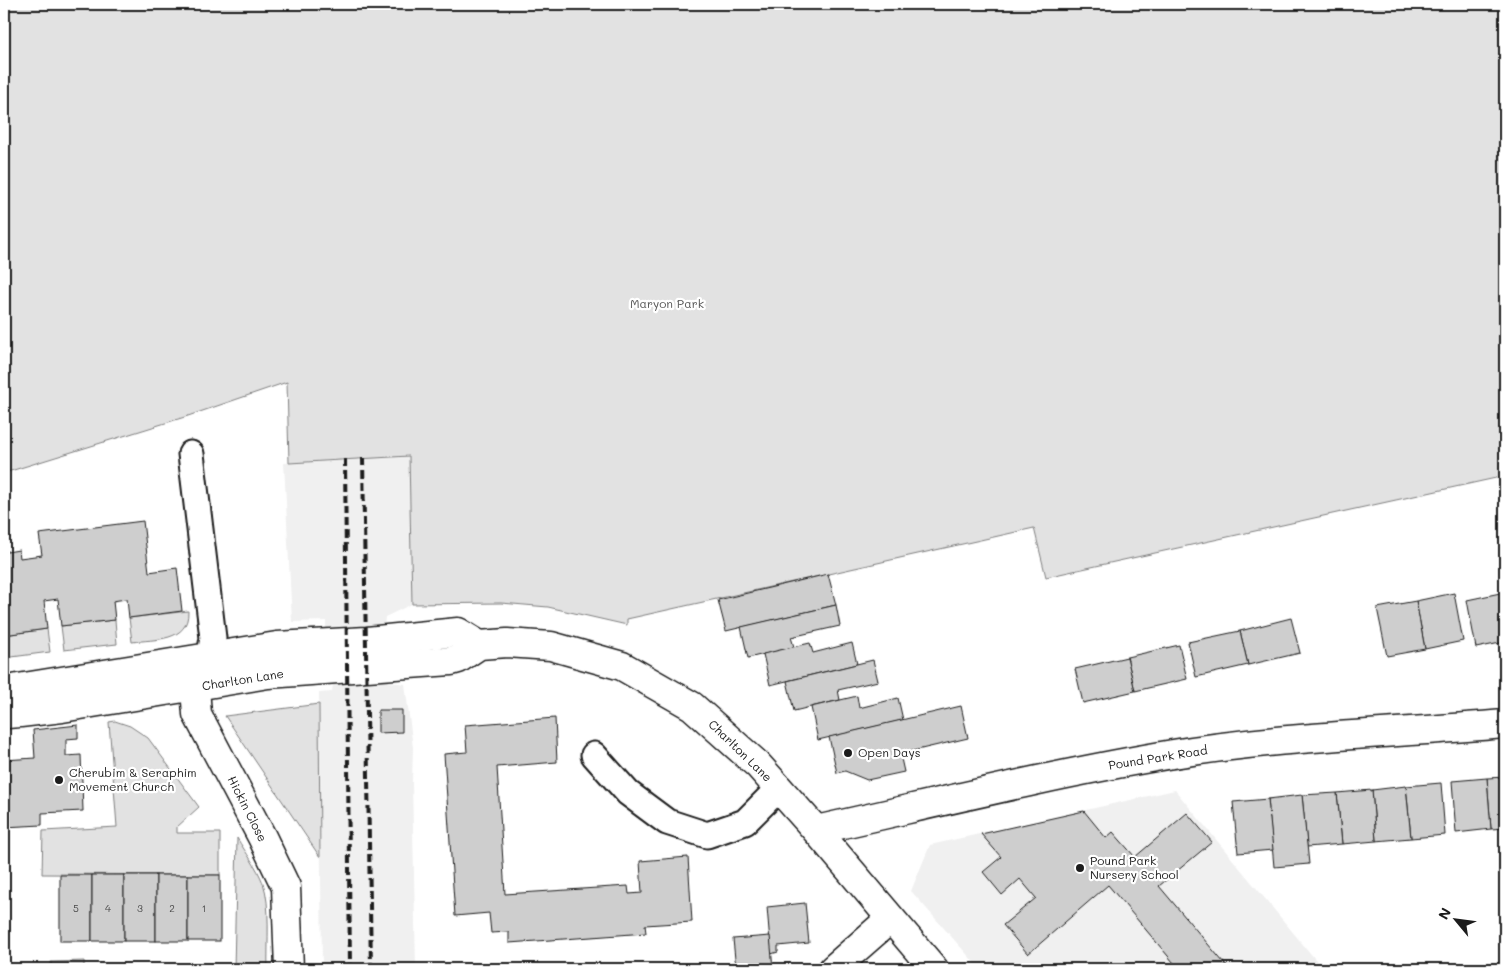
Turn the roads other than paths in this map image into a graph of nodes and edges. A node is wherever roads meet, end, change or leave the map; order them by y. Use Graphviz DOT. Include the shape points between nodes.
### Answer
graph roads {
  1 [pos="191,454"];
  2 [pos="479,644"];
  3 [pos="210,655"];
  4 [pos="195,688"];
  5 [pos="4,692"];
  6 [pos="4,712"];
  7 [pos="1505,724"];
  8 [pos="594,755"];
  9 [pos="779,788"];
  10 [pos="816,830"];
  11 [pos="890,919"];
  12 [pos="289,969"];
  13 [pos="833,969"];
  14 [pos="934,969"];
  1 -- 3 [label="lane" via="213,638"];
  2 -- 3 [label="street" via="458,632 276,646"];
  2 -- 4 [label="street, Charlton Lane" via="452,661 268,674"];
  2 -- 9 [label="street, Charlton Lane" via="551,646 622,666 692,706"];
  3 -- 4 [label="street, Hickin Close"];
  3 -- 5 [label="street"];
  4 -- 6 [label="street, Charlton Lane" via="62,708"];
  4 -- 12 [label="street, Hickin Close" via="197,714 286,886"];
  7 -- 10 [label="street, Pound Park Road" via="1282,740 1168,755 1059,775"];
  8 -- 9 [label="lane" via="628,794 667,822 707,835 745,822"];
  9 -- 10 [label="street, Charlton Lane"];
  10 -- 11 [label="street, Charlton Lane"];
  11 -- 13 [label="street"];
  11 -- 14 [label="street, Charlton Lane"];
}
